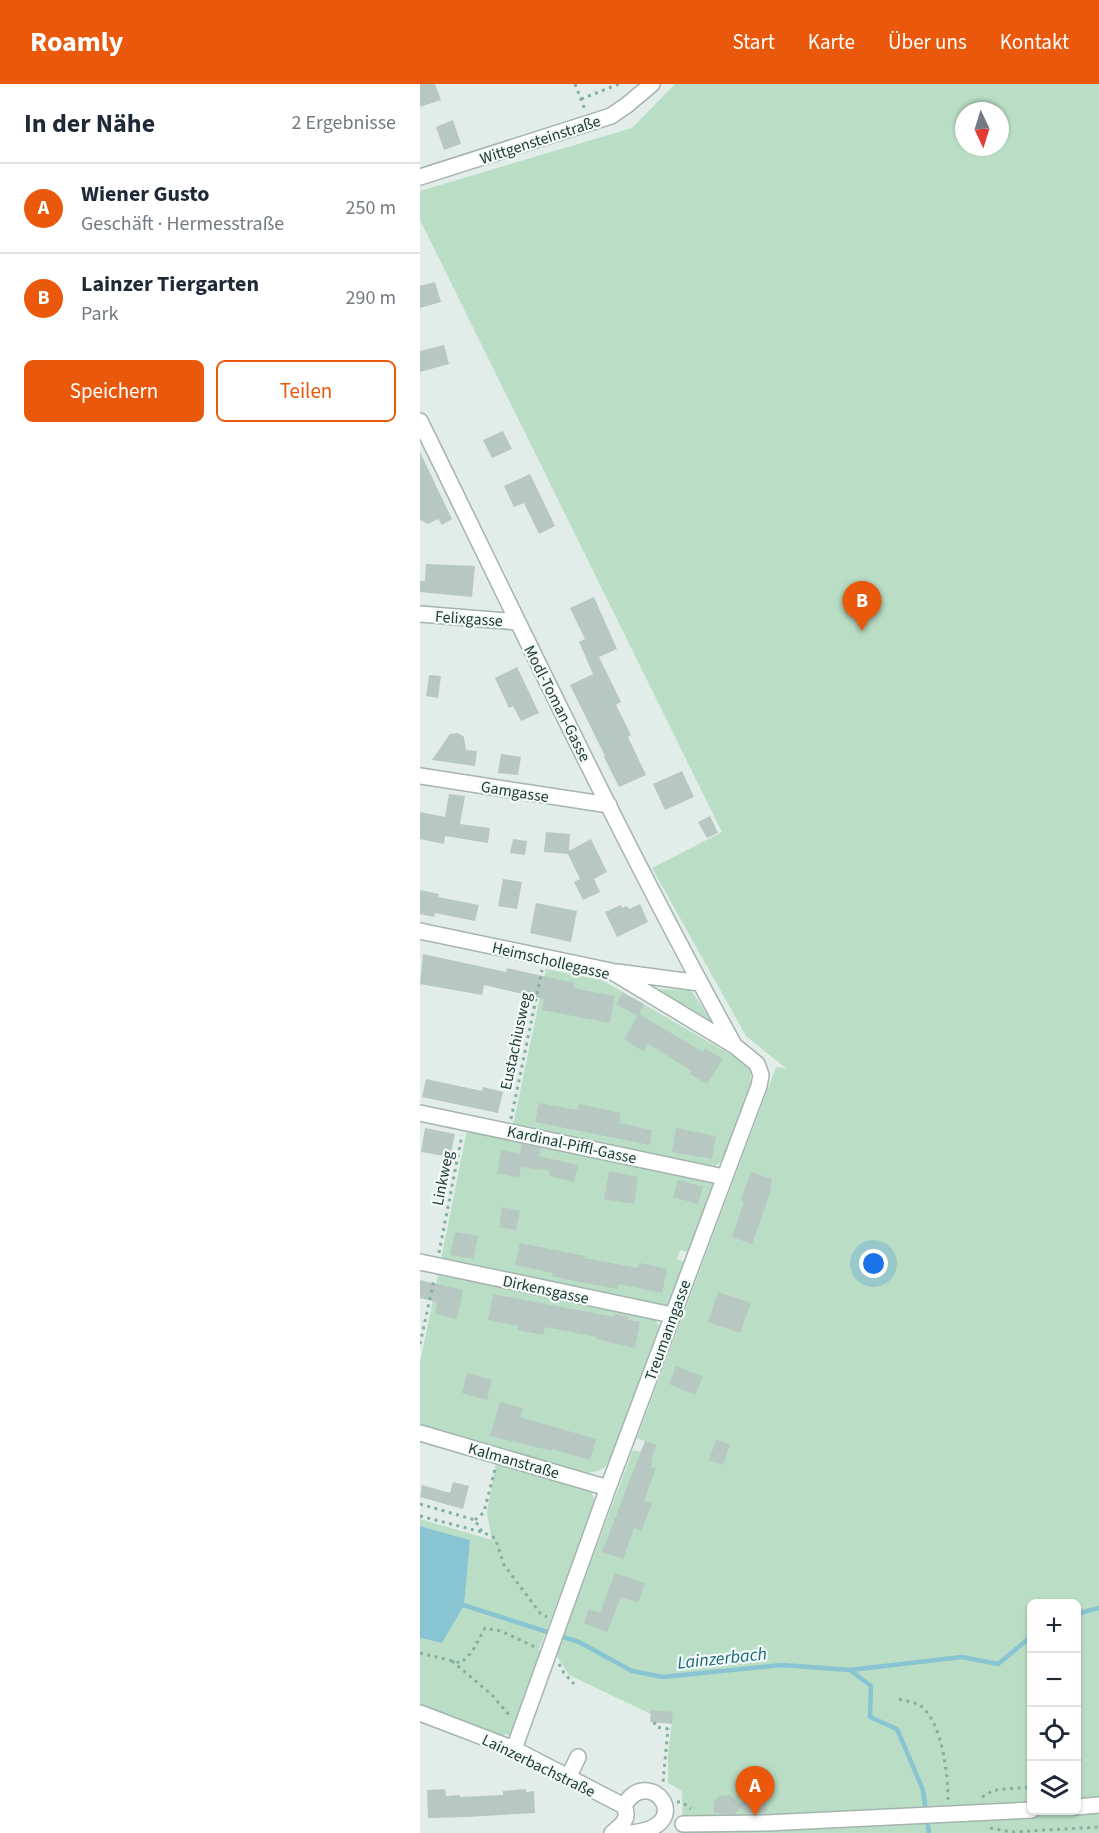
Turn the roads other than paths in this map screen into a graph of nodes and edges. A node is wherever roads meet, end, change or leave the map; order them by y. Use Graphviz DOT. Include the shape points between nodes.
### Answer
graph roads {
  1 [pos="651,84"];
  2 [pos="420,177"];
  3 [pos="420,421"];
  4 [pos="420,614"];
  5 [pos="518,622"];
  6 [pos="420,776"];
  7 [pos="609,805"];
  8 [pos="420,932"];
  9 [pos="611,971"];
  10 [pos="700,983"];
  11 [pos="735,1046"];
  12 [pos="420,1113"];
  13 [pos="724,1177"];
  14 [pos="420,1262"];
  15 [pos="672,1316"];
  16 [pos="420,1433"];
  17 [pos="608,1488"];
  18 [pos="420,1713"];
  19 [pos="507,1746"];
  20 [pos="578,1757"];
  21 [pos="568,1778"];
  22 [pos="1099,1805"];
  23 [pos="624,1806"];
  24 [pos="1081,1807"];
  25 [pos="1027,1810"];
  26 [pos="683,1824"];
  27 [pos="729,1829"];
  28 [pos="597,1833"];
  29 [pos="613,1833"];
  30 [pos="631,1833"];
  1 -- 2 [label="street, Wittgensteinstraße" via="611,116"];
  3 -- 5 [label="street, Modl-Toman-Gasse"];
  4 -- 5 [label="street, Felixgasse"];
  5 -- 7 [label="street, Modl-Toman-Gasse"];
  6 -- 7 [label="street, Gamgasse"];
  7 -- 10 [label="street, Modl-Toman-Gasse"];
  8 -- 9 [label="street, Heimschollegasse"];
  9 -- 10 [label="street"];
  9 -- 11 [label="street, Heimschollegasse"];
  10 -- 11 [label="street, Modl-Toman-Gasse"];
  11 -- 13 [label="street, Treumanngasse" via="758,1064 761,1075"];
  12 -- 13 [label="street, Kardinal-Piffl-Gasse"];
  13 -- 15 [label="street, Treumanngasse"];
  14 -- 15 [label="street, Dirkensgasse"];
  15 -- 17 [label="street, Treumanngasse"];
  16 -- 17 [label="street, Kalmanstraße"];
  17 -- 19 [label="street, Treumanngasse" via="521,1729"];
  18 -- 19 [label="street, Lainzerbachstraße"];
  19 -- 21 [label="street, Lainzerbachstraße"];
  20 -- 21 [label="street"];
  21 -- 23 [label="street, Lainzerbachstraße"];
  22 -- 24 [label="street"];
  23 -- 29 [label="street" via="626,1817"];
  23 -- 30 [label="street" via="627,1800 645,1791 655,1792 666,1809 659,1824 644,1832"];
  25 -- 27 [label="street"];
  26 -- 27 [label="street"];
  28 -- 29 [label="street"];
}
